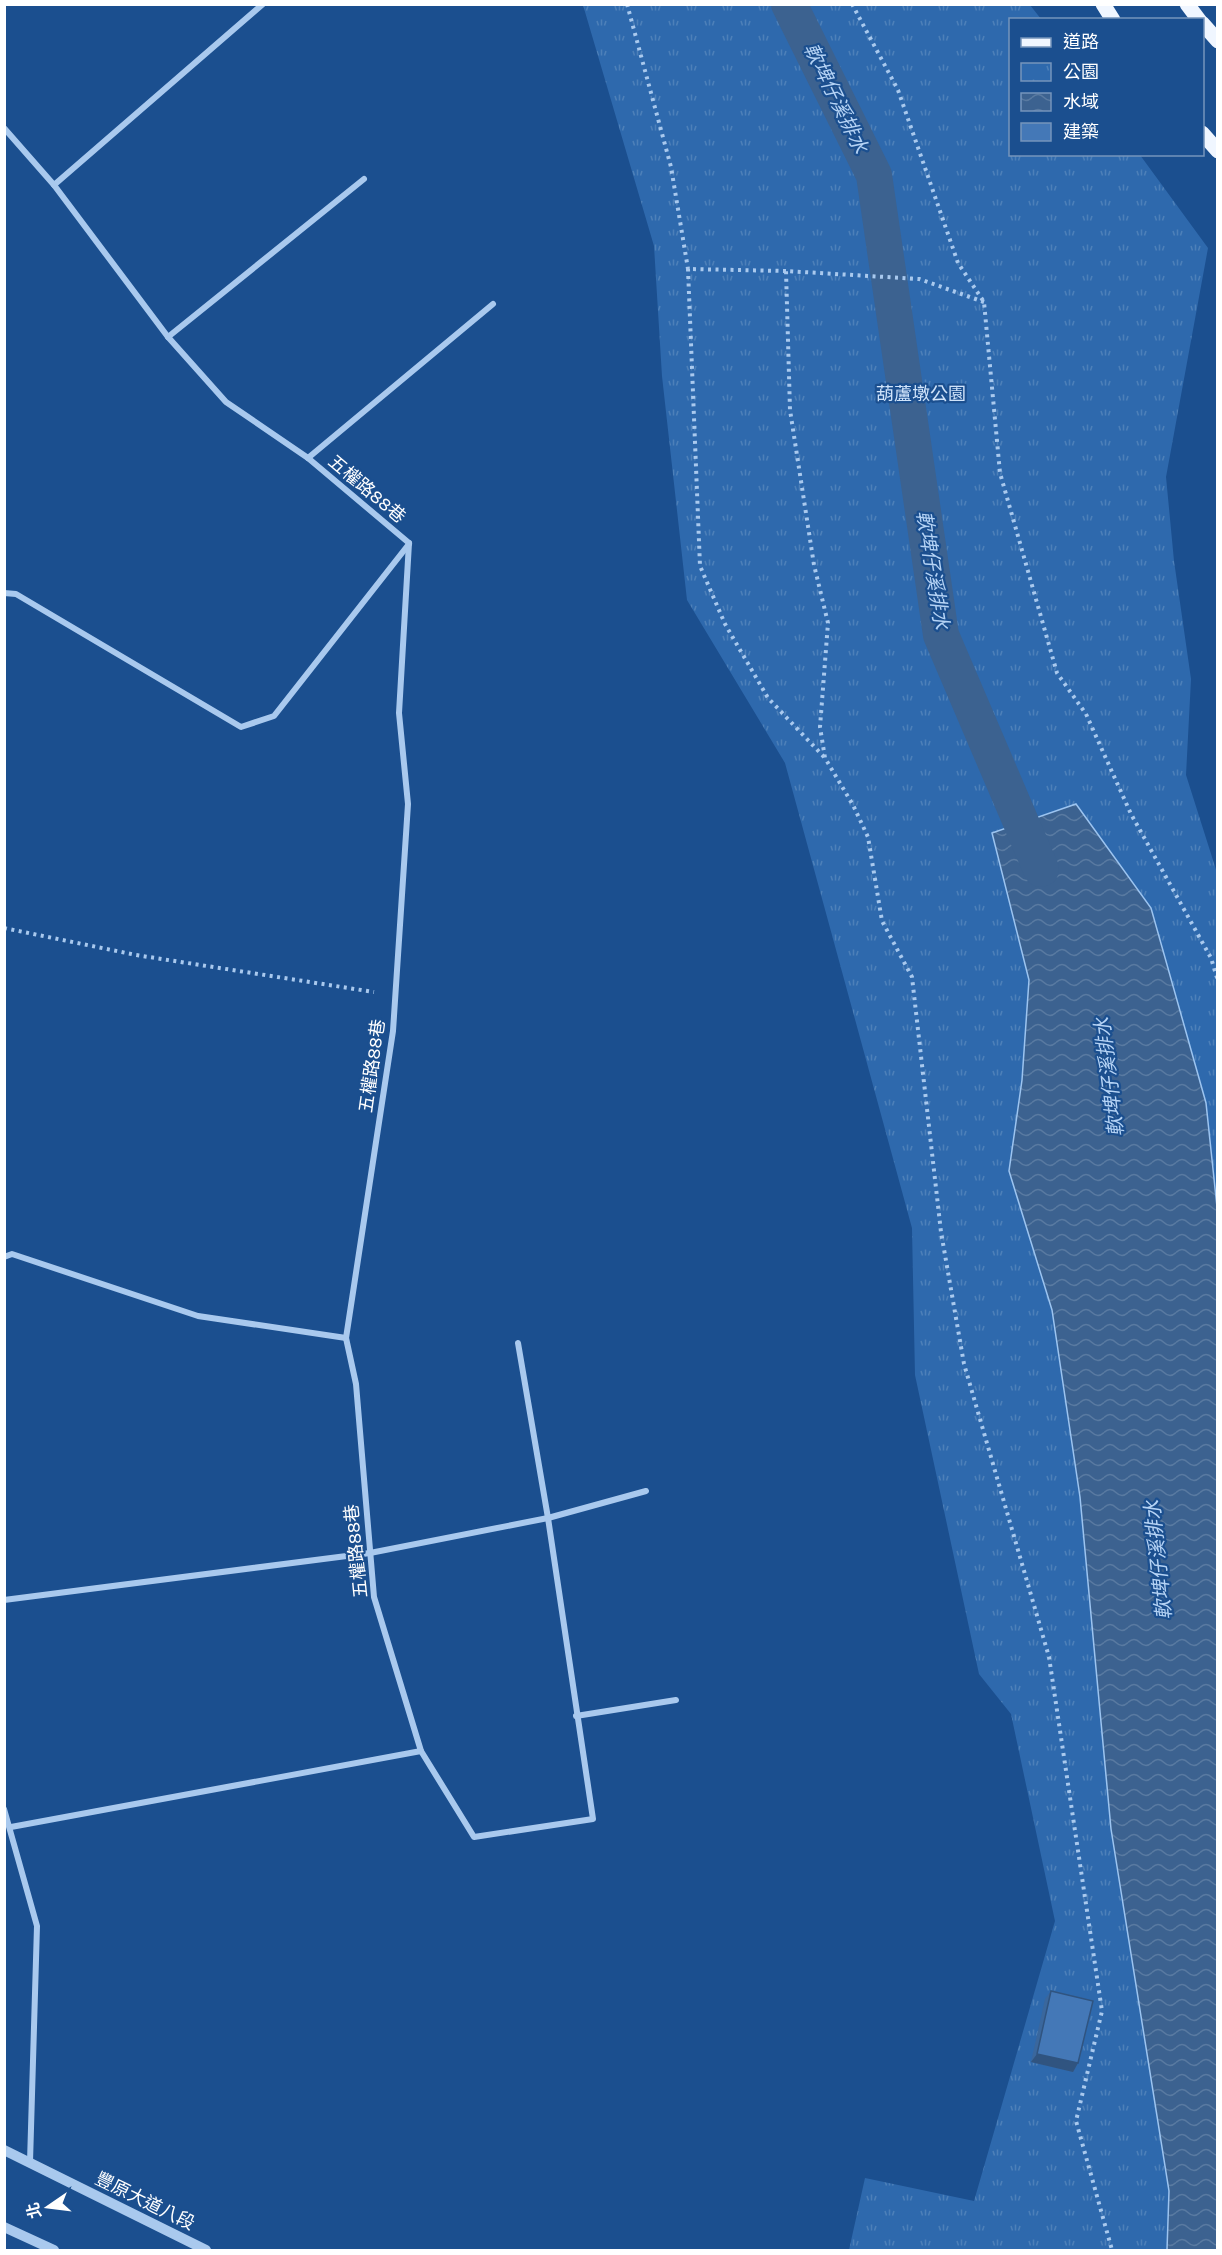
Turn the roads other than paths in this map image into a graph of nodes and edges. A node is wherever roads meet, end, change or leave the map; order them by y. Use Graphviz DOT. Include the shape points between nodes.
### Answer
graph roads {
  1 [pos="263,4"];
  2 [pos="1103,4"];
  3 [pos="1187,4"];
  4 [pos="1112,18"];
  5 [pos="1198,18"];
  6 [pos="1204,24"];
  7 [pos="1218,41"];
  8 [pos="4,128"];
  9 [pos="1204,134"];
  10 [pos="1218,151"];
  11 [pos="364,179"];
  12 [pos="54,185"];
  13 [pos="493,304"];
  14 [pos="168,337"];
  15 [pos="308,458"];
  16 [pos="409,543"];
  17 [pos="4,593"];
  18 [pos="4,1257"];
  19 [pos="346,1338"];
  20 [pos="518,1343"];
  21 [pos="646,1491"];
  22 [pos="548,1518"];
  23 [pos="370,1553"];
  24 [pos="4,1600"];
  25 [pos="676,1700"];
  26 [pos="576,1716"];
  27 [pos="421,1751"];
  28 [pos="4,1809"];
  29 [pos="11,1827"];
  30 [pos="4,2150"];
  31 [pos="30,2162"];
  32 [pos="4,2227"];
  33 [pos="54,2250"];
  34 [pos="206,2250"];
  1 -- 12 [label="street"];
  2 -- 4 [label="main road"];
  3 -- 5 [label="main road"];
  6 -- 7 [label="main road"];
  8 -- 12 [label="street, 五權路88巷"];
  9 -- 10 [label="main road"];
  11 -- 14 [label="street"];
  12 -- 14 [label="street, 五權路88巷"];
  13 -- 15 [label="street"];
  14 -- 15 [label="street, 五權路88巷" via="226,402"];
  15 -- 16 [label="street, 五權路88巷"];
  16 -- 17 [label="street" via="274,716 241,727 16,594"];
  16 -- 19 [label="street, 五權路88巷" via="399,713 408,804 396,995"];
  18 -- 19 [label="street" via="12,1254 198,1316"];
  19 -- 23 [label="street, 五權路88巷" via="356,1384"];
  20 -- 22 [label="street"];
  21 -- 22 [label="street"];
  22 -- 23 [label="street"];
  22 -- 26 [label="street"];
  23 -- 24 [label="street"];
  23 -- 27 [label="street, 五權路88巷" via="374,1597"];
  25 -- 26 [label="street"];
  26 -- 27 [label="street, 五權路88巷" via="593,1819 474,1837"];
  27 -- 29 [label="street"];
  28 -- 29 [label="street"];
  29 -- 31 [label="street" via="37,1926"];
  30 -- 31 [label="street, 豐原大道八段"];
  31 -- 34 [label="street, 豐原大道八段"];
  32 -- 33 [label="street"];
}
